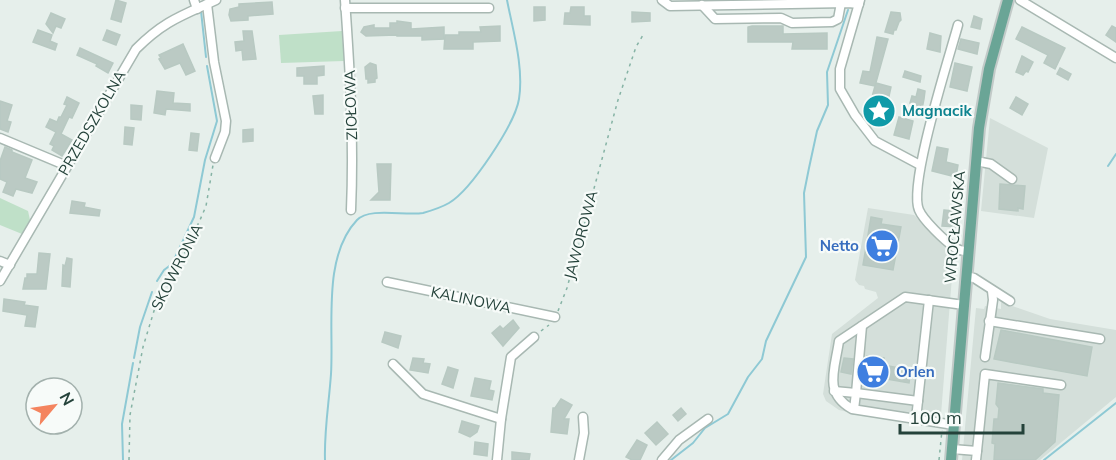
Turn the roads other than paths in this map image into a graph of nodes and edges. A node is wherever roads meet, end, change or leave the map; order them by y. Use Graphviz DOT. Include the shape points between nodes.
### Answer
graph roads {
  1 [pos="216,0"];
  2 [pos="662,0"];
  3 [pos="1008,0"];
  4 [pos="1020,0"];
  5 [pos="761,2"];
  6 [pos="859,2"];
  7 [pos="841,3"];
  8 [pos="195,4"];
  9 [pos="207,4"];
  10 [pos="345,4"];
  11 [pos="702,5"];
  12 [pos="489,8"];
  13 [pos="958,25"];
  14 [pos="1116,58"];
  15 [pos="0,138"];
  16 [pos="215,158"];
  17 [pos="976,161"];
  18 [pos="920,165"];
  19 [pos="67,166"];
  20 [pos="1012,179"];
  21 [pos="351,210"];
  22 [pos="967,251"];
  23 [pos="0,261"];
  24 [pos="10,265"];
  25 [pos="966,276"];
  26 [pos="0,280"];
  27 [pos="387,282"];
  28 [pos="992,291"];
  29 [pos="929,300"];
  30 [pos="1010,301"];
  31 [pos="964,305"];
  32 [pos="555,317"];
  33 [pos="989,321"];
  34 [pos="862,326"];
  35 [pos="534,337"];
  36 [pos="1100,339"];
  37 [pos="985,357"];
  38 [pos="393,364"];
  39 [pos="1061,385"];
  40 [pos="834,391"];
  41 [pos="856,393"];
  42 [pos="918,401"];
  43 [pos="854,410"];
  44 [pos="583,417"];
  45 [pos="501,419"];
  46 [pos="916,419"];
  47 [pos="708,420"];
  48 [pos="949,424"];
  49 [pos="951,455"];
  50 [pos="976,456"];
  51 [pos="497,460"];
  52 [pos="579,460"];
  53 [pos="662,460"];
  1 -- 9 [label="street, PRZEDSZKOLNA"];
  2 -- 11 [label="street" via="669,6"];
  3 -- 17 [label="main road, WROCŁAWSKA" via="988,69"];
  4 -- 14 [label="street"];
  5 -- 7 [label="street"];
  5 -- 11 [label="street"];
  6 -- 7 [label="street"];
  6 -- 18 [label="street" via="840,69 840,88 875,141"];
  7 -- 11 [label="street" via="838,20 792,23 781,18 715,19"];
  8 -- 9 [label="street, PRZEDSZKOLNA"];
  8 -- 19 [label="street, PRZEDSZKOLNA" via="153,31 136,49"];
  9 -- 16 [label="street" via="226,122"];
  10 -- 12 [label="street"];
  10 -- 21 [label="street, ZIOŁOWA" via="354,157"];
  13 -- 18 [label="street"];
  15 -- 19 [label="street"];
  17 -- 20 [label="street" via="991,164"];
  17 -- 22 [label="main road, WROCŁAWSKA"];
  18 -- 22 [label="street" via="919,210 954,248"];
  19 -- 24 [label="street, PRZEDSZKOLNA"];
  22 -- 25 [label="main road, WROCŁAWSKA"];
  23 -- 24 [label="street"];
  24 -- 26 [label="street, PRZEDSZKOLNA"];
  25 -- 28 [label="street"];
  25 -- 31 [label="main road, WROCŁAWSKA"];
  27 -- 32 [label="street, KALINOWA"];
  28 -- 30 [label="street"];
  28 -- 33 [label="street"];
  29 -- 31 [label="street"];
  29 -- 34 [label="street" via="905,297"];
  29 -- 42 [label="street"];
  31 -- 48 [label="main road, WROCŁAWSKA"];
  33 -- 36 [label="street"];
  33 -- 37 [label="street"];
  34 -- 40 [label="street" via="838,341"];
  34 -- 41 [label="street"];
  35 -- 45 [label="street" via="511,357"];
  38 -- 45 [label="street" via="423,394"];
  39 -- 50 [label="street" via="985,374"];
  40 -- 41 [label="street"];
  40 -- 43 [label="street" via="841,403"];
  41 -- 42 [label="street"];
  41 -- 43 [label="street"];
  42 -- 46 [label="street"];
  43 -- 46 [label="street"];
  44 -- 52 [label="street"];
  45 -- 51 [label="street"];
  46 -- 48 [label="street"];
  47 -- 53 [label="street" via="679,440"];
  48 -- 49 [label="main road, WROCŁAWSKA"];
  49 -- 50 [label="street"];
}
